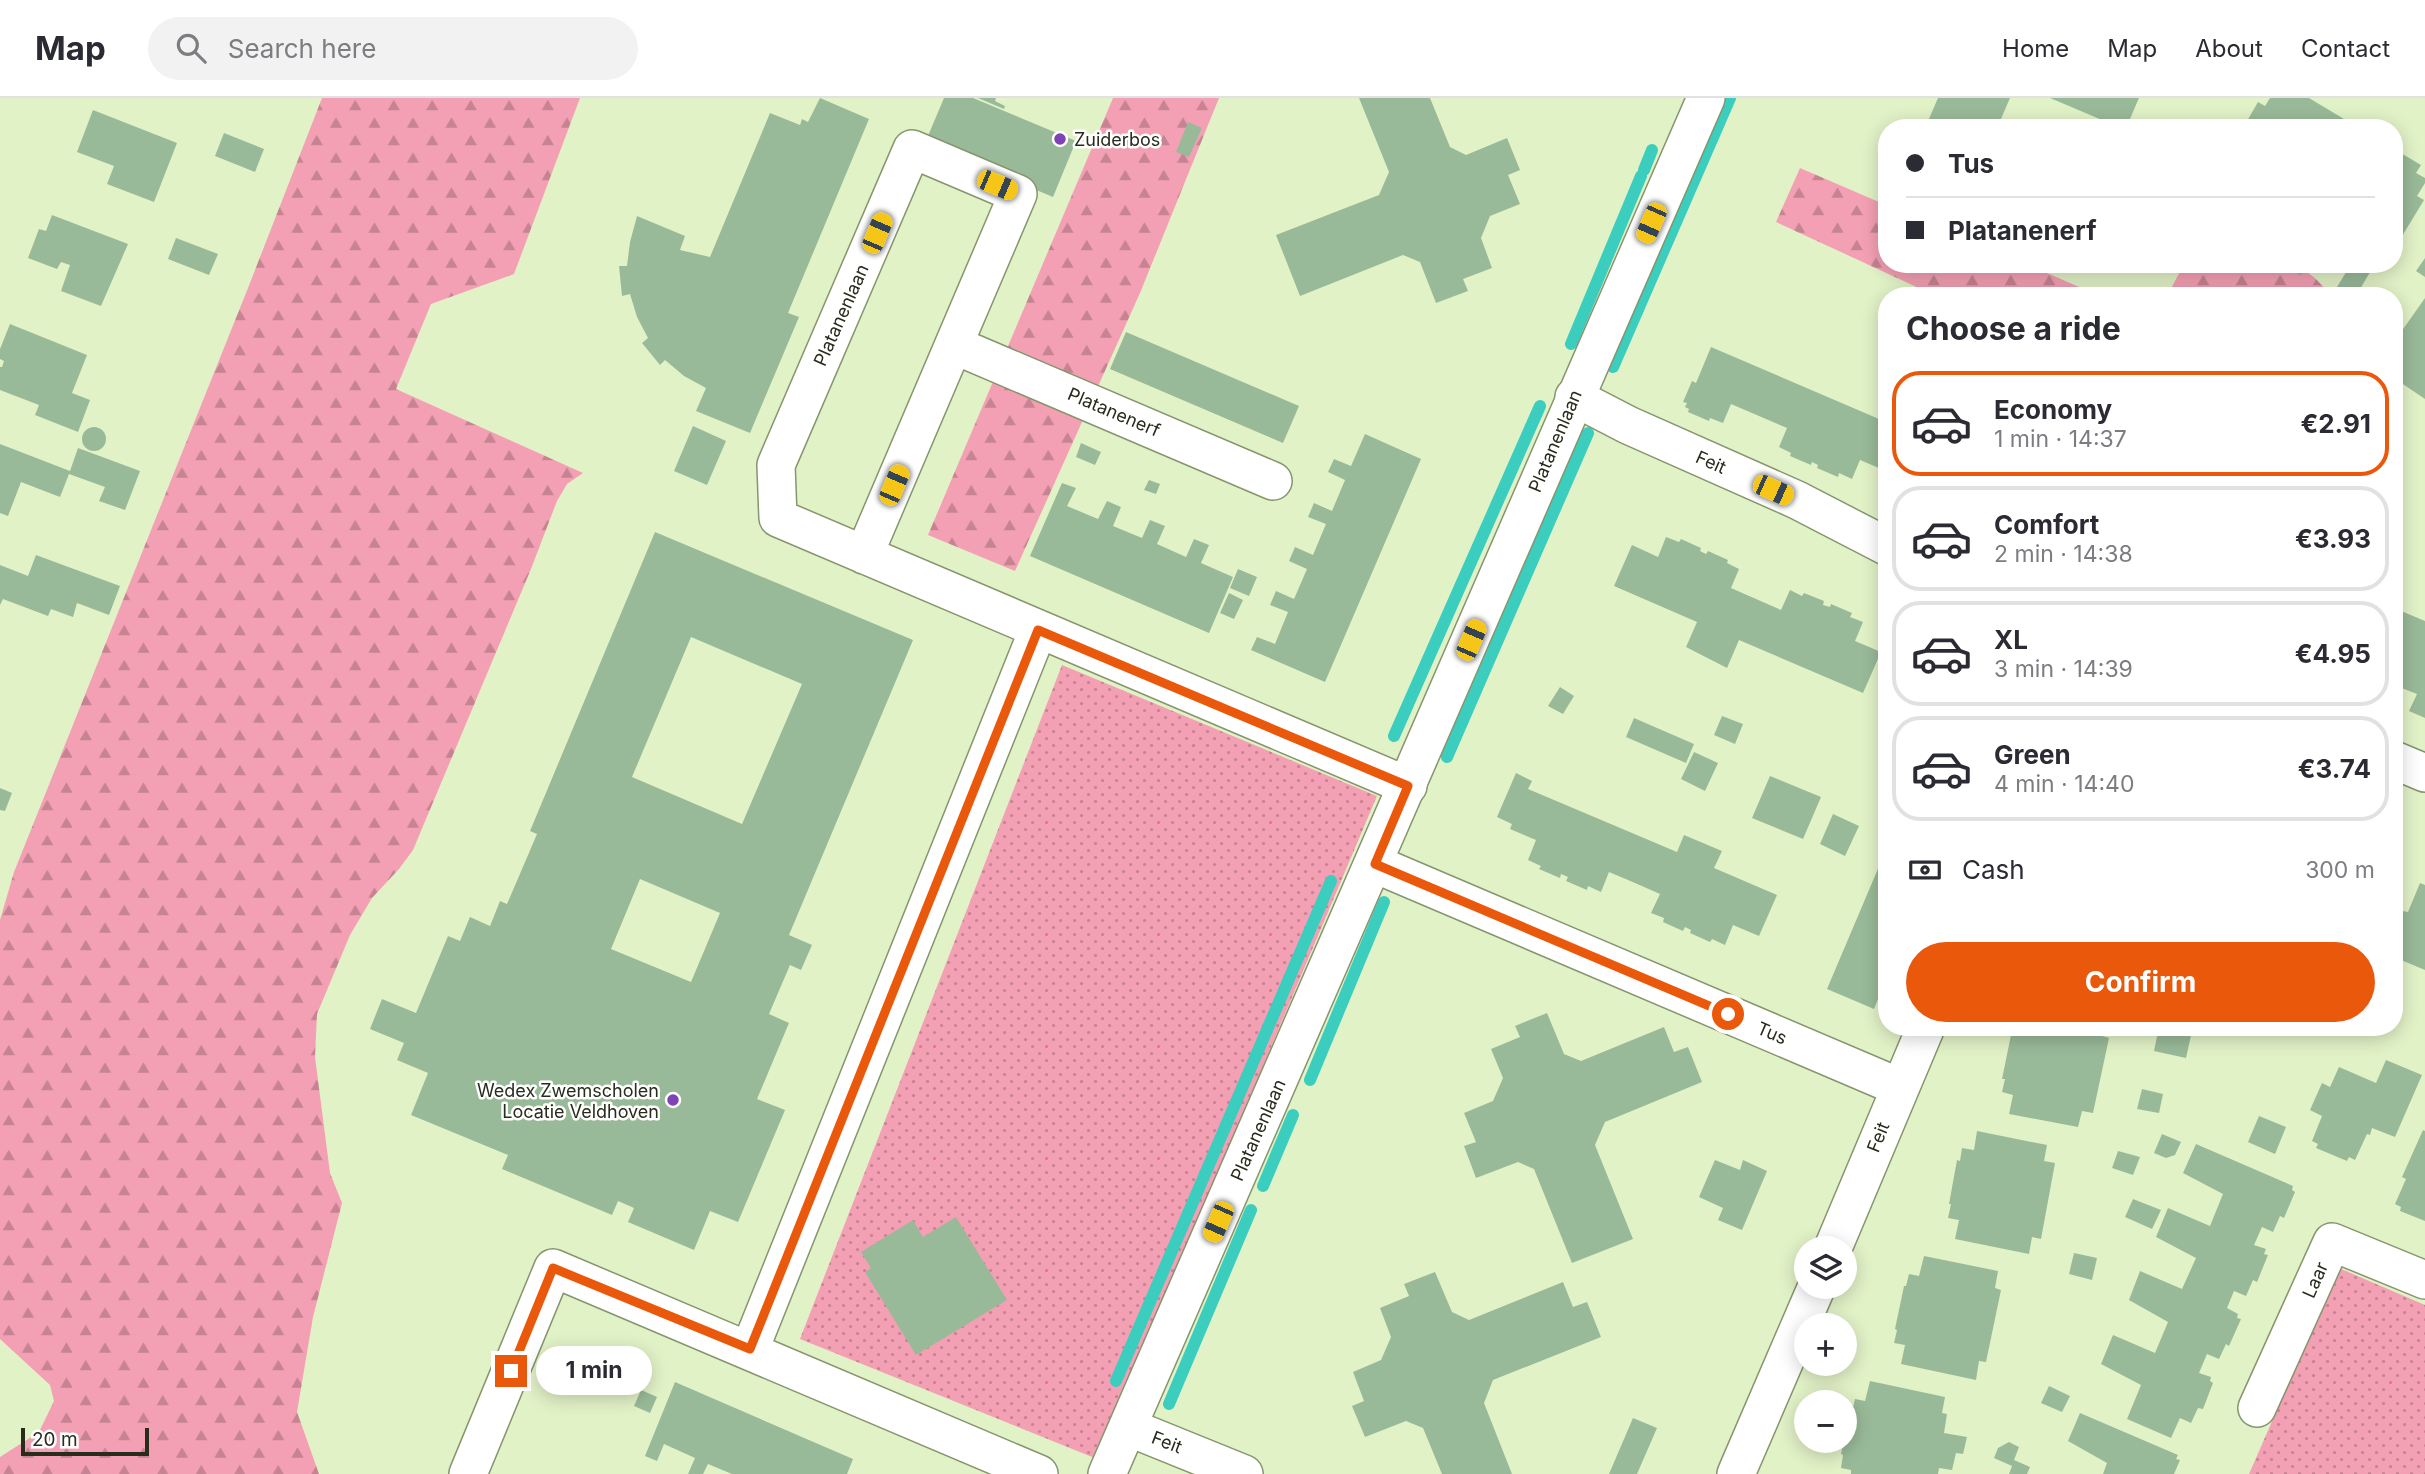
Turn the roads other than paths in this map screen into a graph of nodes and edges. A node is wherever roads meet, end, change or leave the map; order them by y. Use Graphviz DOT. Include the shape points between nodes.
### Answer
graph roads {
  1 [pos="1706,98"];
  2 [pos="954,345"];
  3 [pos="1574,397"];
  4 [pos="1273,481"];
  5 [pos="1878,542"];
  6 [pos="864,555"];
  7 [pos="1038,630"];
  8 [pos="2403,764"];
  9 [pos="2425,773"];
  10 [pos="1408,786"];
  11 [pos="1375,864"];
  12 [pos="1922,1036"];
  13 [pos="1899,1087"];
  14 [pos="1838,1236"];
  15 [pos="2425,1280"];
  16 [pos="1811,1299"];
  17 [pos="750,1349"];
  18 [pos="2257,1408"];
  19 [pos="1128,1427"];
  20 [pos="468,1474"];
  21 [pos="1039,1474"];
  22 [pos="1107,1474"];
  23 [pos="1244,1474"];
  24 [pos="1736,1474"];
  1 -- 3 [label="street, Platanenlaan"];
  2 -- 4 [label="street, Platanenerf"];
  2 -- 6 [label="street, Platanenlaan"];
  2 -- 6 [label="street, Platanenlaan" via="1018,194 912,149 776,465 778,518"];
  3 -- 5 [label="street, Feit"];
  3 -- 10 [label="street, Platanenlaan"];
  6 -- 7 [label="street, Platanenlaan"];
  7 -- 10 [label="street, Platanenlaan"];
  7 -- 17 [label="street"];
  8 -- 9 [label="street"];
  10 -- 11 [label="street, Platanenlaan"];
  11 -- 13 [label="street, Tus"];
  11 -- 19 [label="street, Platanenlaan"];
  12 -- 13 [label="street, Feit"];
  13 -- 14 [label="street, Feit"];
  15 -- 18 [label="street, Laar" via="2332,1242"];
  16 -- 24 [label="street"];
  17 -- 20 [label="street" via="553,1268"];
  17 -- 21 [label="street"];
  19 -- 22 [label="street, Platanenlaan"];
  19 -- 23 [label="street, Feit"];
}
